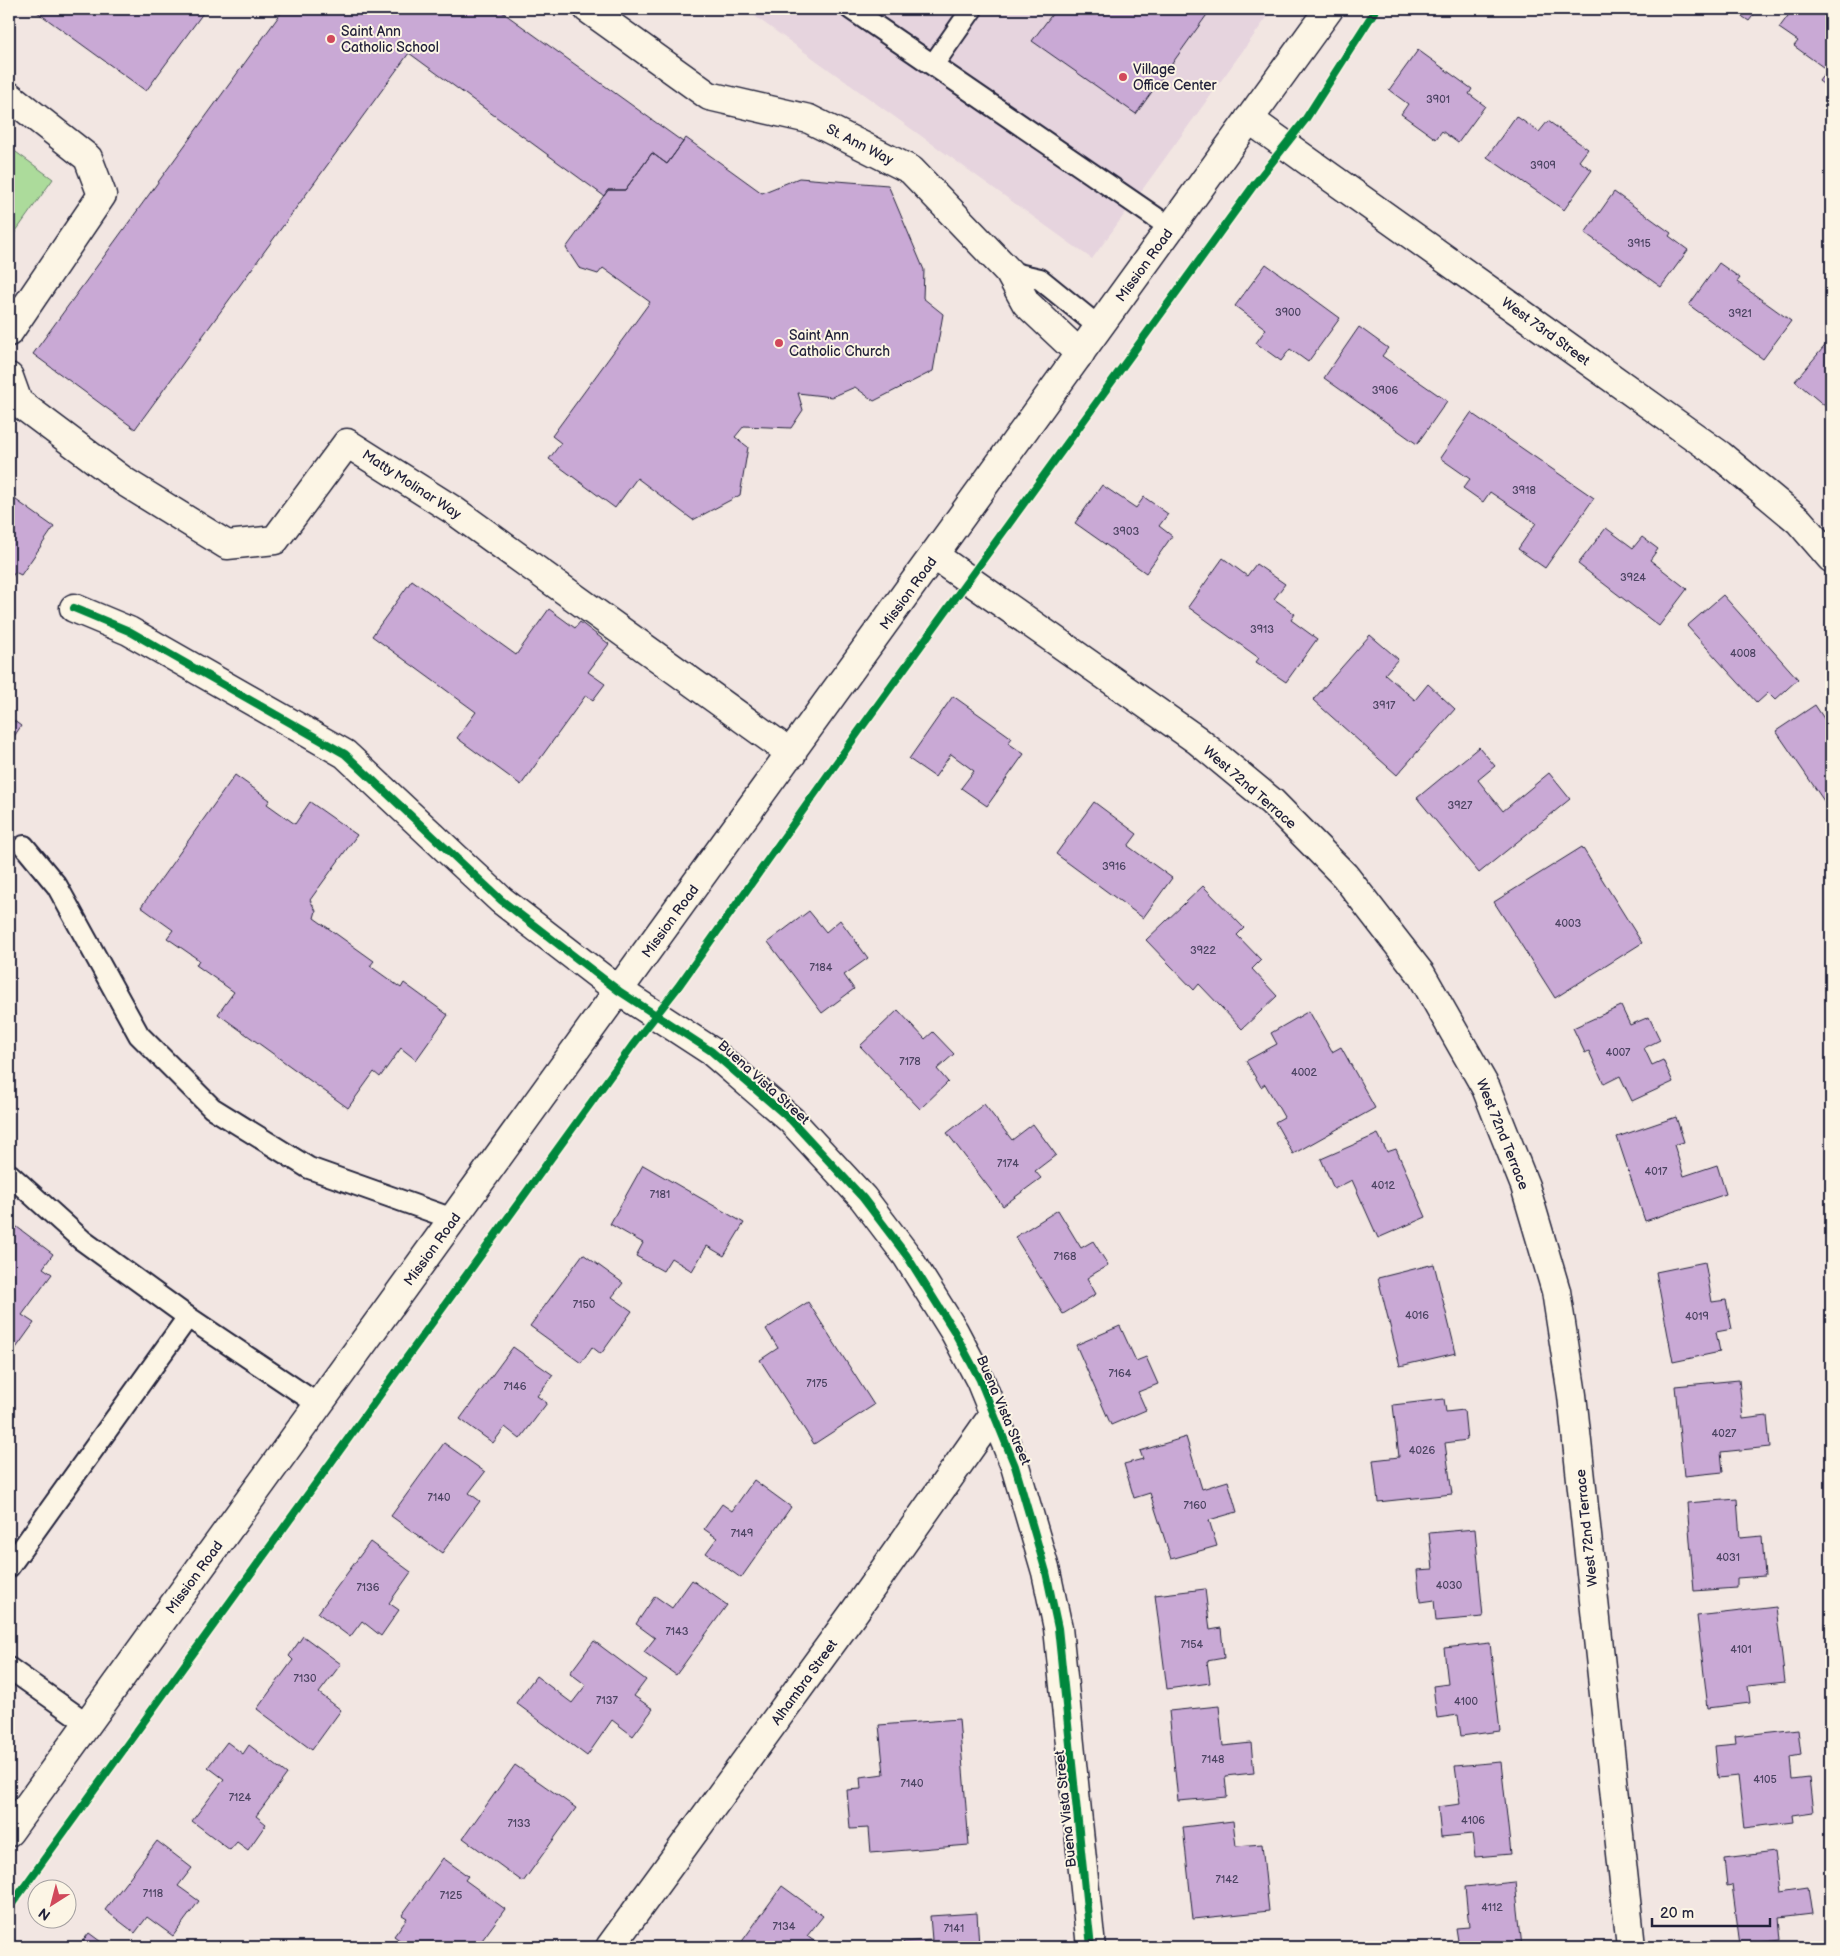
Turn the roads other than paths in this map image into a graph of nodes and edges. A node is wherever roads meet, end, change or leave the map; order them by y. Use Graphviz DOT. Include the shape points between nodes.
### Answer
graph roads {
  1 [pos="588,9"];
  2 [pos="852,9"];
  3 [pos="972,9"];
  4 [pos="1329,9"];
  5 [pos="933,65"];
  6 [pos="9,96"];
  7 [pos="1249,119"];
  8 [pos="1171,228"];
  9 [pos="1009,272"];
  10 [pos="1099,327"];
  11 [pos="9,332"];
  12 [pos="1080,354"];
  13 [pos="9,377"];
  14 [pos="935,556"];
  15 [pos="1831,558"];
  16 [pos="74,608"];
  17 [pos="792,754"];
  18 [pos="24,846"];
  19 [pos="619,991"];
  20 [pos="9,1174"];
  21 [pos="453,1219"];
  22 [pos="188,1318"];
  23 [pos="319,1405"];
  24 [pos="994,1414"];
  25 [pos="9,1567"];
  26 [pos="9,1668"];
  27 [pos="88,1724"];
  28 [pos="9,1832"];
  29 [pos="610,1947"];
  30 [pos="1092,1947"];
  31 [pos="1631,1947"];
  1 -- 9 [label="street, St. Ann Way" via="709,96 810,118 911,170"];
  2 -- 5 [label="lane"];
  3 -- 5 [label="lane"];
  4 -- 7 [label="street, Mission Road"];
  5 -- 8 [label="lane"];
  6 -- 11 [label="street" via="88,158 102,195"];
  7 -- 8 [label="street, Mission Road"];
  7 -- 15 [label="street, West 73rd Street" via="1720,455 1799,521"];
  8 -- 10 [label="street, Mission Road"];
  9 -- 10 [label="lane" via="1040,278"];
  9 -- 12 [label="street, St. Ann Way" via="1026,303"];
  10 -- 12 [label="street, Mission Road"];
  12 -- 14 [label="street, Mission Road"];
  13 -- 17 [label="street, Matty Molinar Way" via="18,402 125,482 227,545 275,540 348,443 453,510"];
  14 -- 17 [label="street, Mission Road"];
  14 -- 31 [label="street, West 72nd Terrace" via="1197,740 1272,802 1345,876 1421,974 1486,1088 1525,1186 1556,1291 1572,1395"];
  16 -- 19 [label="street, Buena Vista Street" via="129,632 344,754 501,900"];
  17 -- 19 [label="street, Mission Road"];
  18 -- 21 [label="lane" via="57,886 139,1035 212,1108 310,1168"];
  19 -- 21 [label="street, Mission Road"];
  19 -- 24 [label="street, Buena Vista Street" via="711,1051 790,1120 863,1198 907,1256 954,1331"];
  20 -- 22 [label="lane" via="82,1240"];
  21 -- 23 [label="street, Mission Road"];
  22 -- 23 [label="lane"];
  22 -- 25 [label="lane"];
  23 -- 27 [label="street, Mission Road"];
  24 -- 29 [label="street, Alhambra Street"];
  24 -- 30 [label="street, Buena Vista Street" via="1015,1466 1046,1572 1058,1628"];
  26 -- 27 [label="lane"];
  27 -- 28 [label="street, Mission Road"];
}
